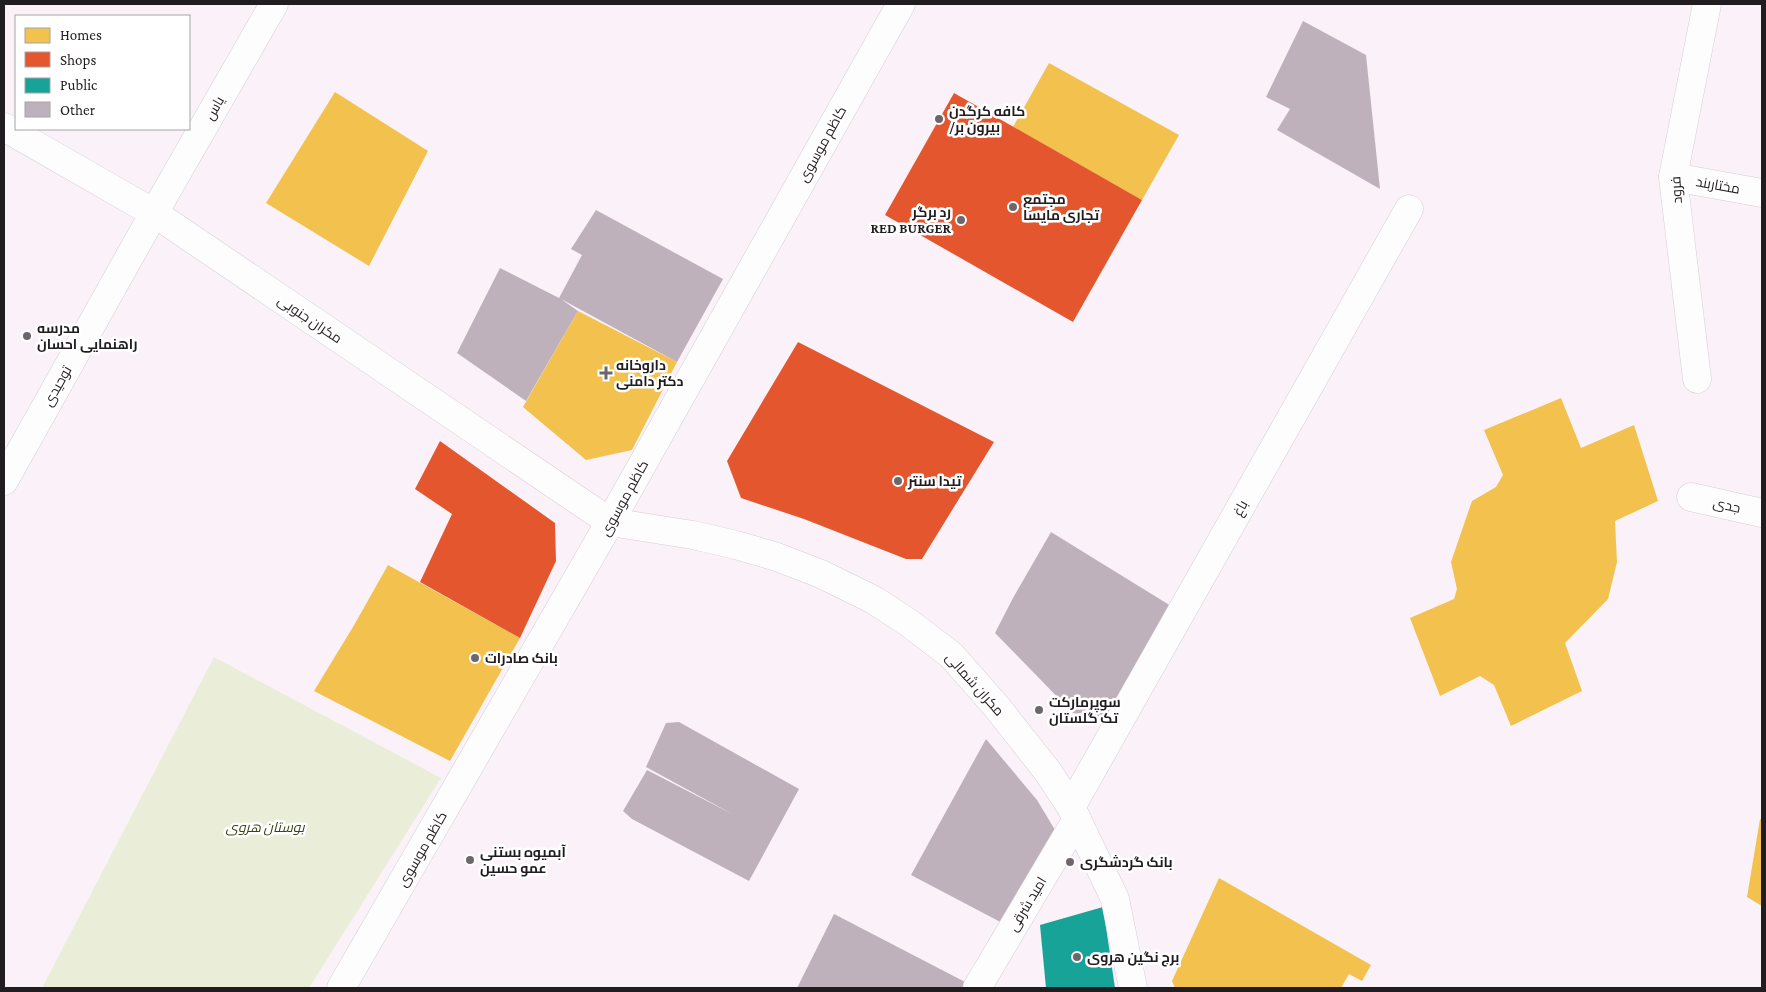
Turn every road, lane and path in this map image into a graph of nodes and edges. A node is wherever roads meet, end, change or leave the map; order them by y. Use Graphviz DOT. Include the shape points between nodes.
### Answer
graph roads {
  1 [pos="274,4"];
  2 [pos="901,4"];
  3 [pos="1707,4"];
  4 [pos="4,127"];
  5 [pos="1673,177"];
  6 [pos="1762,193"];
  7 [pos="1409,209"];
  8 [pos="154,213"];
  9 [pos="1697,379"];
  10 [pos="4,481"];
  11 [pos="1691,497"];
  12 [pos="1762,513"];
  13 [pos="610,522"];
  14 [pos="1074,813"];
  15 [pos="341,988"];
  16 [pos="977,988"];
  17 [pos="1133,988"];
  1 -- 8 [label="street, یاس"];
  2 -- 13 [label="street, کاظم موسوی"];
  3 -- 5 [label="street, فرود"];
  4 -- 8 [label="street, مکران جنوبی"];
  5 -- 6 [label="street, مختاربند"];
  5 -- 9 [label="street, فرود"];
  7 -- 14 [label="street, باغ"];
  8 -- 10 [label="street, توحیدی"];
  8 -- 13 [label="street, مکران جنوبی"];
  11 -- 12 [label="street, جدی"];
  13 -- 14 [label="street, مکران شمالی" via="693,535 777,557 874,600 951,655 1048,772"];
  13 -- 15 [label="street, کاظم موسوی"];
  14 -- 16 [label="street, امید شرقی"];
  14 -- 17 [label="street, مکران شمالی" via="1115,899"];
}
